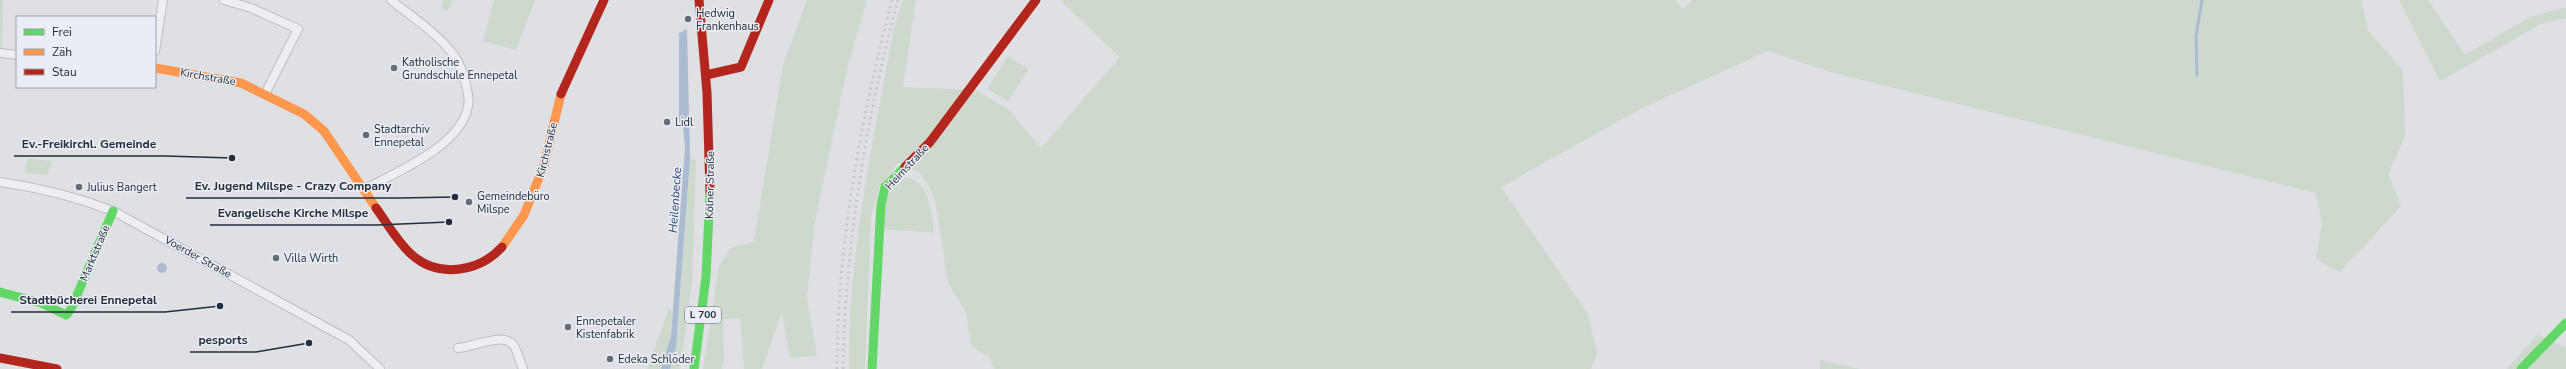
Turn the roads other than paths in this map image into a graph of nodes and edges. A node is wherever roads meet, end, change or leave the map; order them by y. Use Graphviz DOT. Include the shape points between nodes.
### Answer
graph roads {
  1 [pos="163,0"];
  2 [pos="224,0"];
  3 [pos="391,0"];
  4 [pos="604,0"];
  5 [pos="699,0"];
  6 [pos="769,0"];
  7 [pos="1036,0"];
  8 [pos="156,45"];
  9 [pos="0,53"];
  10 [pos="16,55"];
  11 [pos="156,68"];
  12 [pos="706,75"];
  13 [pos="265,94"];
  14 [pos="0,182"];
  15 [pos="365,189"];
  16 [pos="113,211"];
  17 [pos="0,292"];
  18 [pos="2566,323"];
  19 [pos="458,348"];
  20 [pos="0,358"];
  21 [pos="57,369"];
  22 [pos="380,369"];
  23 [pos="523,369"];
  24 [pos="694,369"];
  25 [pos="872,369"];
  26 [pos="2522,369"];
  1 -- 8 [label="street"];
  2 -- 13 [label="street" via="252,8 298,29"];
  3 -- 15 [label="street" via="446,45 457,58 465,79 469,104 458,129 448,139 417,161"];
  4 -- 15 [label="street, Kirchstraße" via="560,97 544,165 531,200 505,243 493,256 464,270 435,268 422,263 394,234"];
  5 -- 12 [label="street, Kölner Straße / L 700"];
  6 -- 12 [label="street" via="741,67"];
  7 -- 25 [label="street, Heimstraße" via="930,142 885,187 880,205"];
  9 -- 10 [label="street"];
  11 -- 13 [label="street, Kirchstraße" via="227,79"];
  12 -- 24 [label="street, Kölner Straße / L 700" via="712,150 710,208 707,278"];
  13 -- 15 [label="street, Kirchstraße" via="314,120"];
  14 -- 16 [label="street, Voerder Straße" via="44,188 75,196"];
  16 -- 17 [label="street, Marktstraße" via="71,310 66,315 41,303"];
  16 -- 22 [label="street, Voerder Straße" via="348,340"];
  18 -- 26 [label="street"];
  19 -- 23 [label="street" via="470,348 500,338 506,339 513,344"];
  20 -- 21 [label="street"];
}
